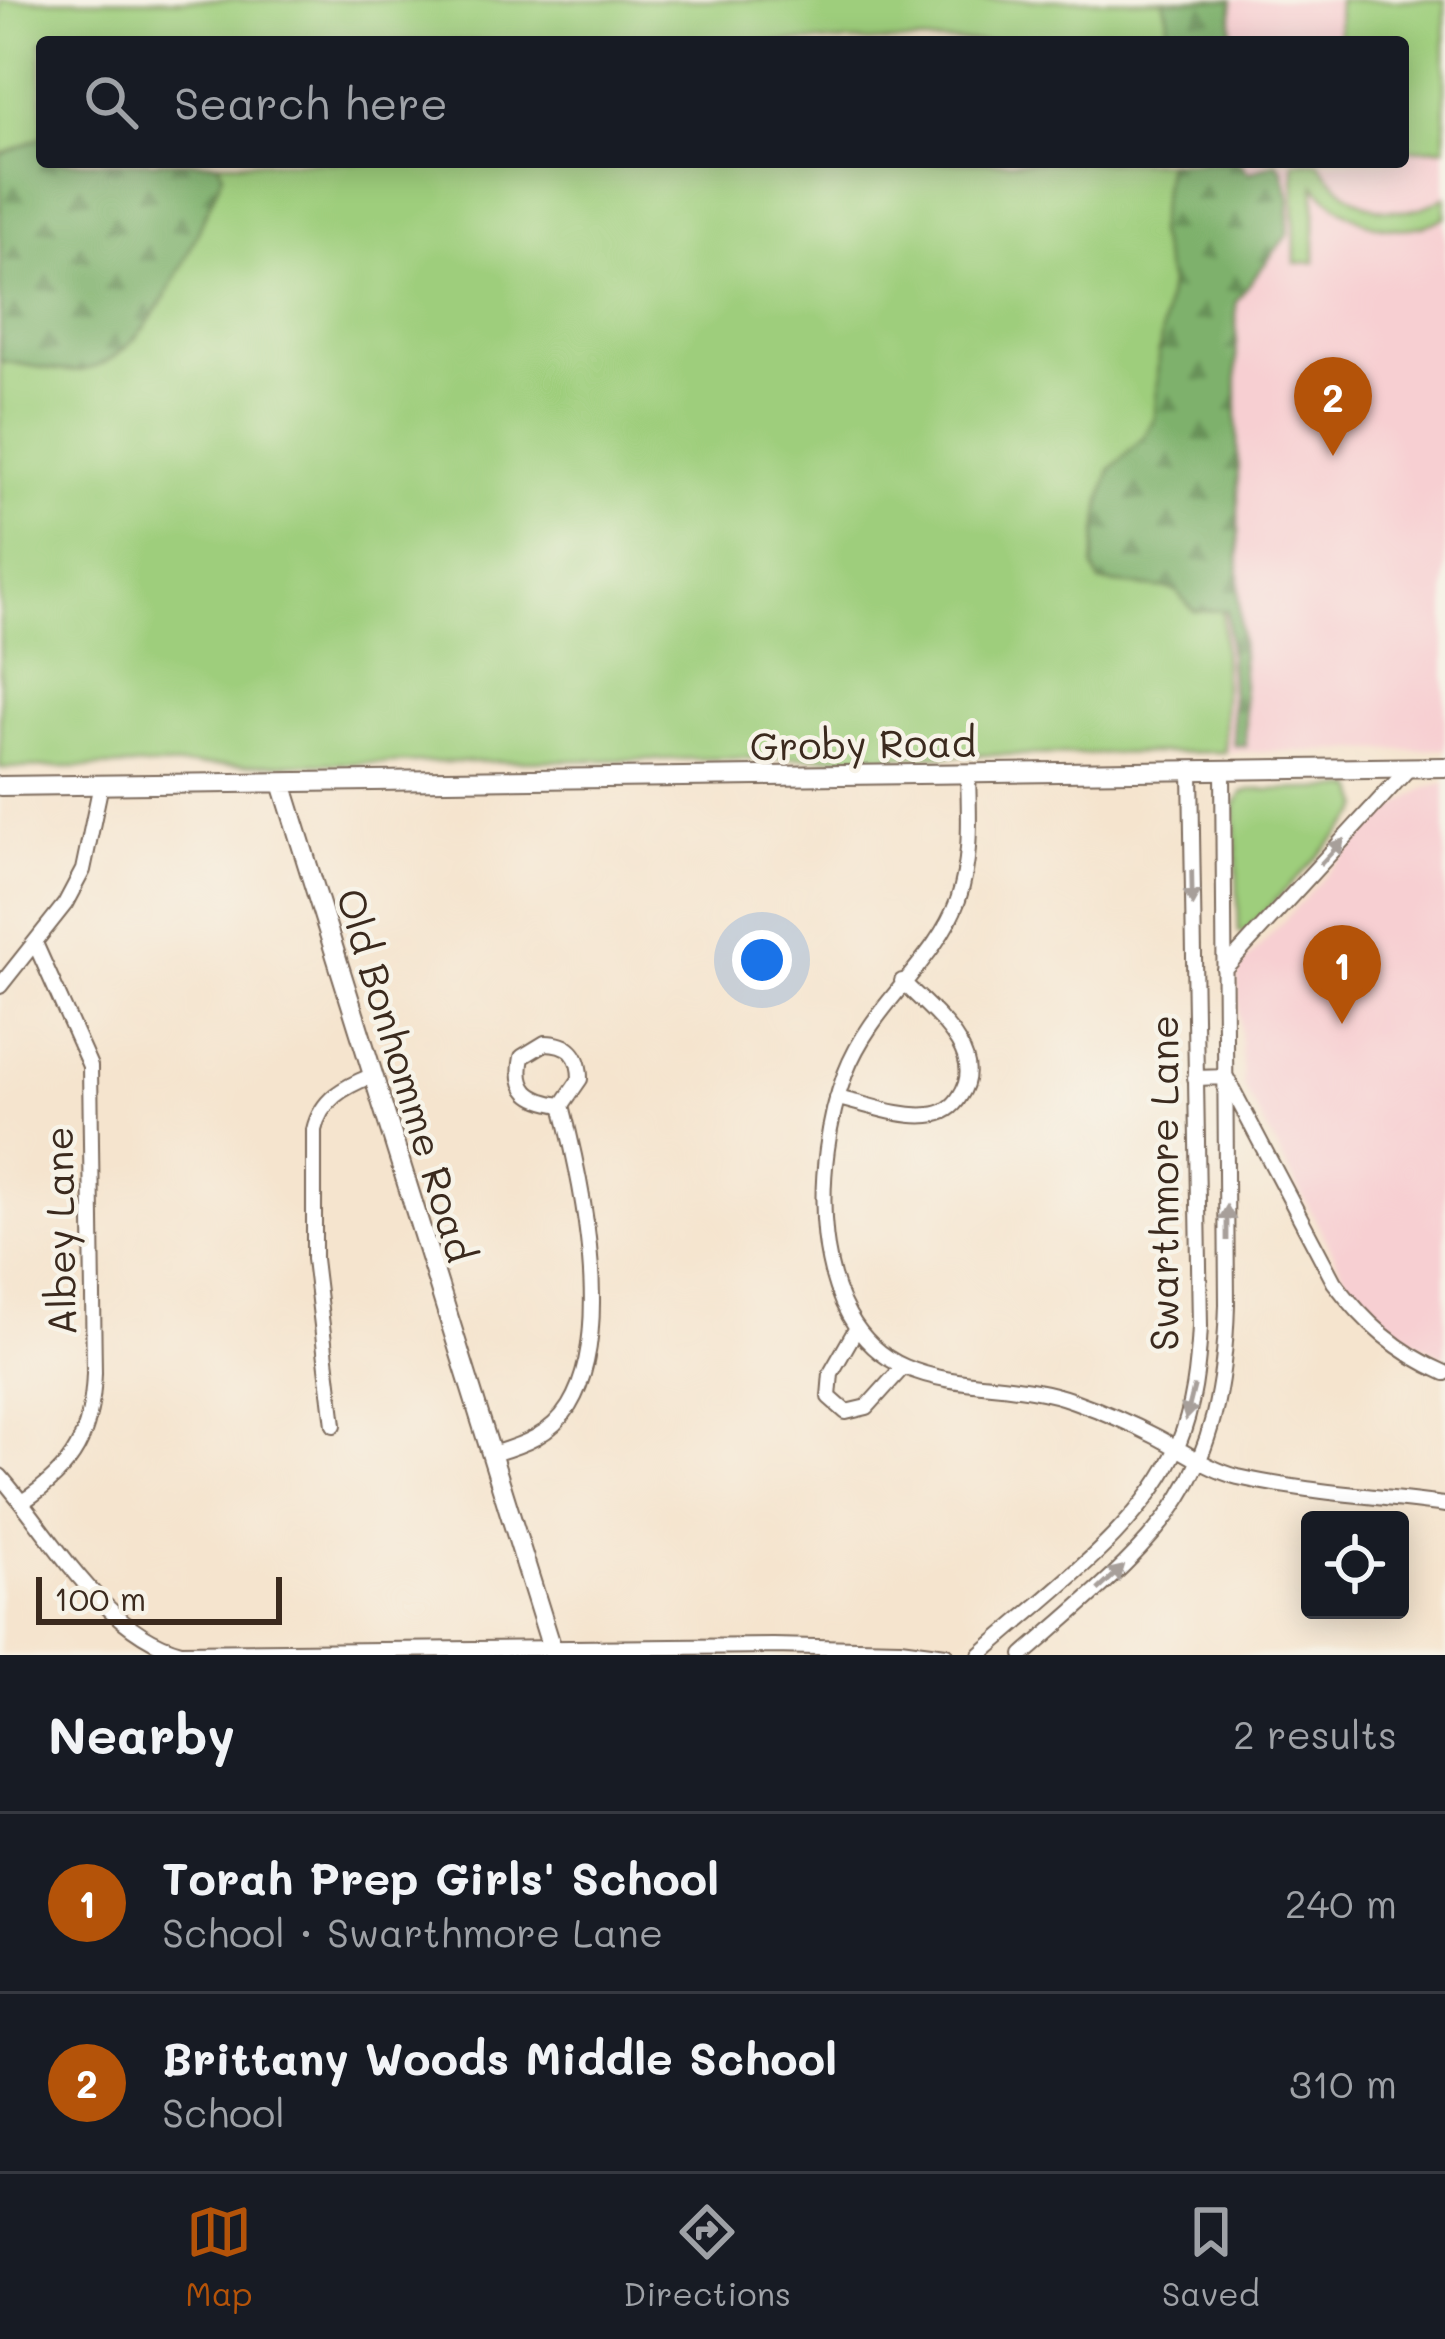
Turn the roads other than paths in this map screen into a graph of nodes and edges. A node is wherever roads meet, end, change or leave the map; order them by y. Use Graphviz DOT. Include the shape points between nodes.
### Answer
graph roads {
  1 [pos="1445,767"];
  2 [pos="1408,768"];
  3 [pos="1223,770"];
  4 [pos="1191,771"];
  5 [pos="968,774"];
  6 [pos="282,783"];
  7 [pos="101,784"];
  8 [pos="0,786"];
  9 [pos="35,943"];
  10 [pos="1224,969"];
  11 [pos="902,981"];
  12 [pos="0,986"];
  13 [pos="371,1076"];
  14 [pos="1226,1077"];
  15 [pos="1196,1078"];
  16 [pos="837,1098"];
  17 [pos="562,1105"];
  18 [pos="856,1331"];
  19 [pos="903,1367"];
  20 [pos="1445,1373"];
  21 [pos="334,1424"];
  22 [pos="1177,1447"];
  23 [pos="492,1454"];
  24 [pos="1202,1461"];
  25 [pos="0,1476"];
  26 [pos="22,1502"];
  27 [pos="1445,1505"];
  28 [pos="553,1652"];
  29 [pos="180,1653"];
  30 [pos="327,1653"];
  31 [pos="946,1655"];
  32 [pos="980,1655"];
  33 [pos="1023,1655"];
  1 -- 2 [label="street, Groby Road"];
  2 -- 3 [label="street, Groby Road"];
  10 -- 2 [label="street, one-way"];
  3 -- 4 [label="street, Groby Road"];
  3 -- 10 [label="street, Swarthmore Lane"];
  4 -- 5 [label="street, Groby Road"];
  4 -- 15 [label="street, Swarthmore Lane, one-way"];
  5 -- 6 [label="street, Groby Road"];
  5 -- 11 [label="street" via="969,848 956,904"];
  6 -- 7 [label="street"];
  6 -- 13 [label="street, Old Bonhomme Road"];
  7 -- 8 [label="street"];
  7 -- 9 [label="street" via="83,870"];
  9 -- 12 [label="street"];
  9 -- 26 [label="street, Albey Lane" via="90,1066 94,1372 91,1416 74,1457"];
  10 -- 14 [label="street, Swarthmore Lane"];
  11 -- 16 [label="street" via="865,1030"];
  11 -- 16 [label="street" via="965,1054 964,1090 952,1106 927,1115"];
  13 -- 21 [label="street" via="333,1096 314,1130 314,1259"];
  13 -- 23 [label="street, Old Bonhomme Road"];
  14 -- 15 [label="street"];
  14 -- 20 [label="street" via="1334,1282 1374,1330"];
  24 -- 14 [label="street, Swarthmore Lane, one-way" via="1226,1342"];
  15 -- 22 [label="street, Swarthmore Lane, one-way" via="1200,1325"];
  16 -- 18 [label="street" via="826,1242 836,1292"];
  17 -- 17 [label="street" via="523,1090 522,1057 535,1046 564,1045 578,1059 580,1079"];
  17 -- 23 [label="street" via="590,1245 585,1358 579,1386 554,1425"];
  18 -- 19 [label="street"];
  18 -- 19 [label="street" via="832,1372 835,1406 867,1407"];
  19 -- 22 [label="street" via="1034,1388"];
  22 -- 24 [label="street"];
  22 -- 32 [label="street, Swarthmore Lane" via="1136,1512"];
  23 -- 28 [label="street, Old Bonhomme Road"];
  24 -- 27 [label="street" via="1234,1476"];
  33 -- 24 [label="street, Swarthmore Lane, one-way" via="1151,1540"];
  25 -- 26 [label="street"];
  26 -- 29 [label="street" via="122,1621"];
  28 -- 30 [label="street"];
  28 -- 31 [label="street" via="845,1647"];
  29 -- 30 [label="street"];
}
